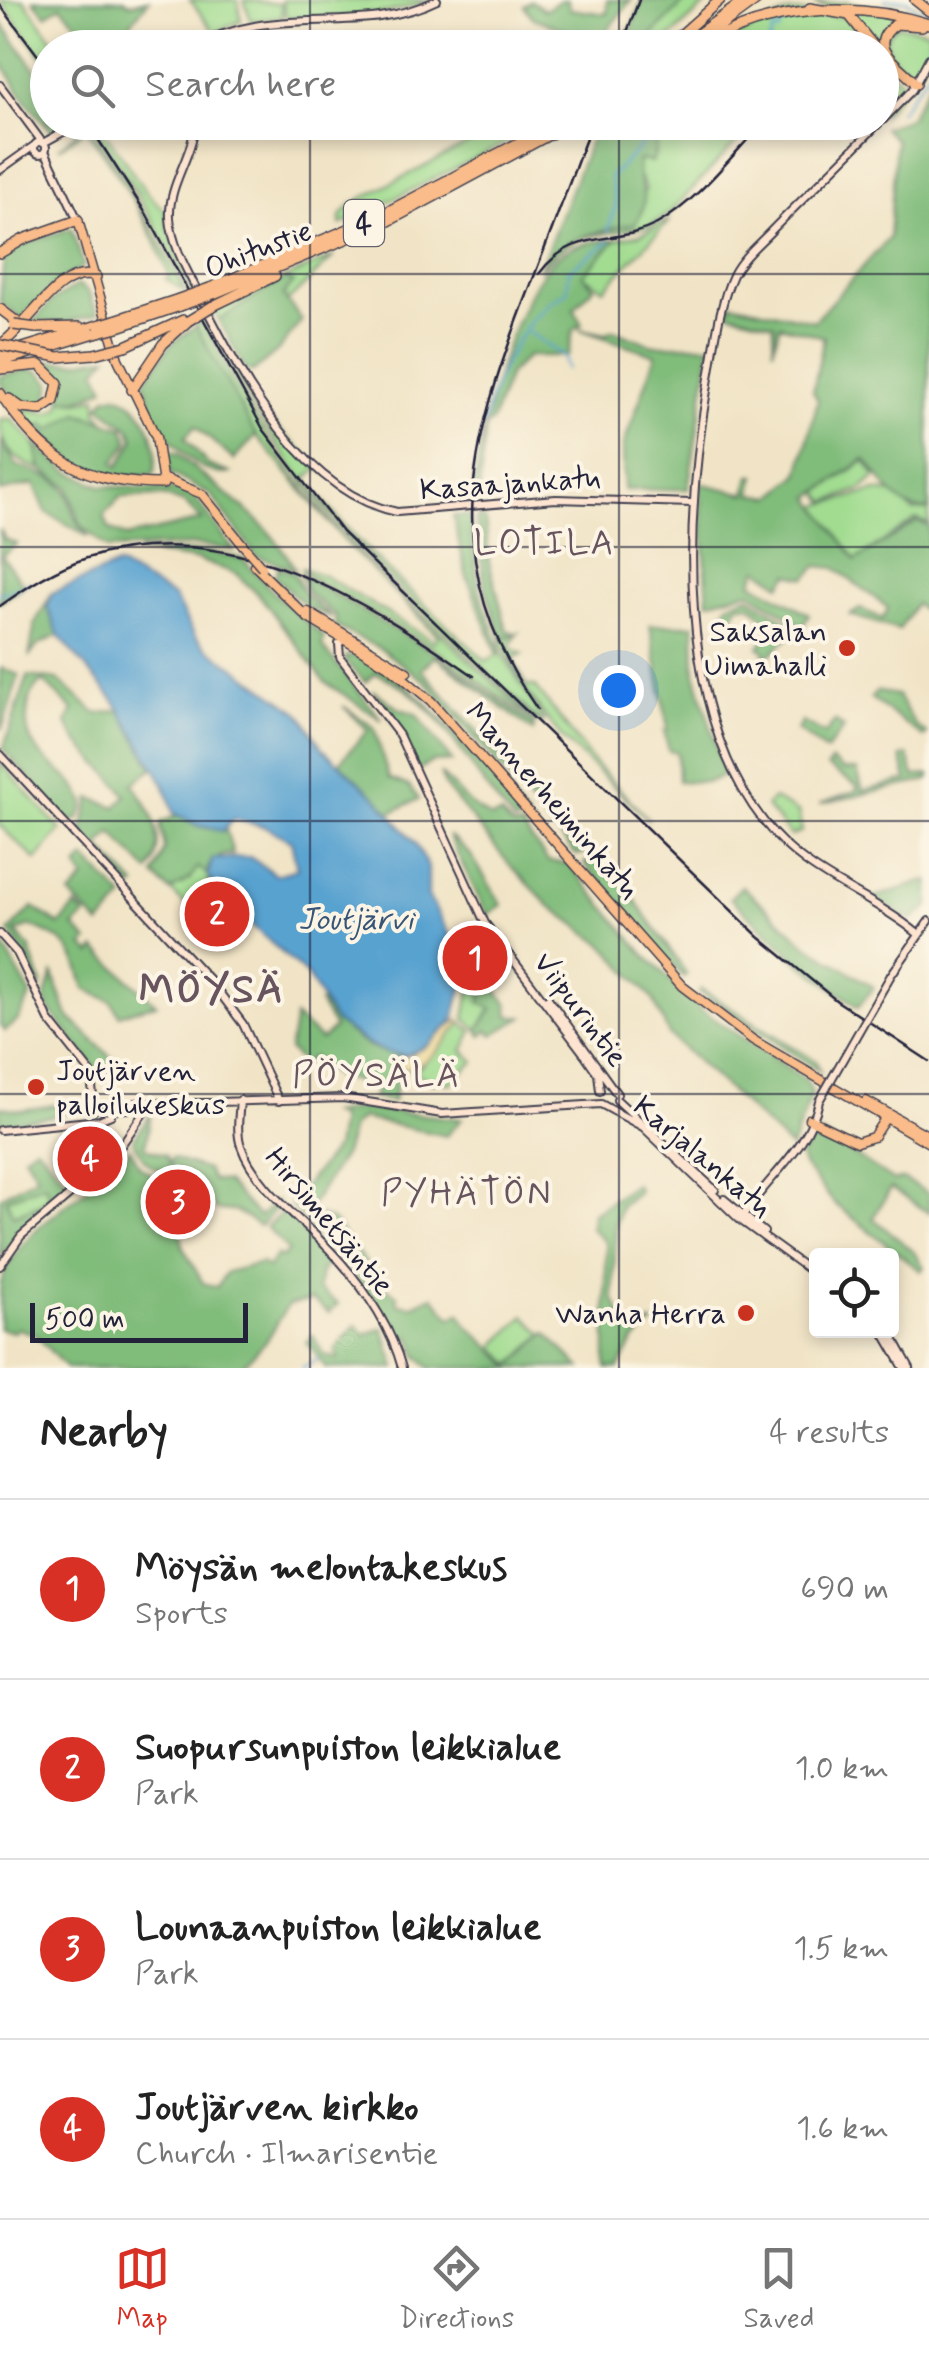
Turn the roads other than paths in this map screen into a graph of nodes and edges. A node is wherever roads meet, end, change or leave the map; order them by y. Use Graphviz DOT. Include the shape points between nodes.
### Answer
graph roads {
  1 [pos="437,0"];
  2 [pos="720,0"];
  3 [pos="757,0"];
  4 [pos="915,0"];
  5 [pos="923,0"];
  6 [pos="744,1"];
  7 [pos="929,8"];
  8 [pos="782,10"];
  9 [pos="929,26"];
  10 [pos="240,30"];
  11 [pos="686,30"];
  12 [pos="703,30"];
  13 [pos="718,30"];
  14 [pos="736,30"];
  15 [pos="865,30"];
  16 [pos="892,30"];
  17 [pos="929,58"];
  18 [pos="899,68"];
  19 [pos="899,69"];
  20 [pos="917,80"];
  21 [pos="0,85"];
  22 [pos="899,103"];
  23 [pos="30,130"];
  24 [pos="36,140"];
  25 [pos="54,140"];
  26 [pos="192,140"];
  27 [pos="524,140"];
  28 [pos="542,140"];
  29 [pos="864,140"];
  30 [pos="40,148"];
  31 [pos="0,170"];
  32 [pos="78,220"];
  33 [pos="0,254"];
  34 [pos="93,276"];
  35 [pos="213,298"];
  36 [pos="0,309"];
  37 [pos="0,320"];
  38 [pos="188,320"];
  39 [pos="15,323"];
  40 [pos="114,327"];
  41 [pos="97,328"];
  42 [pos="0,345"];
  43 [pos="0,362"];
  44 [pos="132,390"];
  45 [pos="0,393"];
  46 [pos="14,412"];
  47 [pos="0,414"];
  48 [pos="161,482"];
  49 [pos="692,503"];
  50 [pos="344,639"];
  51 [pos="0,754"];
  52 [pos="929,921"];
  53 [pos="917,933"];
  54 [pos="0,934"];
  55 [pos="508,952"];
  56 [pos="600,1093"];
  57 [pos="617,1097"];
  58 [pos="277,1100"];
  59 [pos="240,1102"];
  60 [pos="604,1105"];
  61 [pos="579,1106"];
  62 [pos="137,1111"];
  63 [pos="98,1113"];
  64 [pos="885,1116"];
  65 [pos="812,1119"];
  66 [pos="0,1130"];
  67 [pos="929,1139"];
  68 [pos="741,1218"];
  69 [pos="0,1266"];
  70 [pos="809,1268"];
  71 [pos="890,1338"];
  72 [pos="402,1368"];
  73 [pos="907,1368"];
  1 -- 10 [label="street" via="384,18 266,22"];
  2 -- 11 [label="highway"];
  3 -- 13 [label="highway"];
  4 -- 7 [label="highway"];
  5 -- 7 [label="highway"];
  6 -- 12 [label="highway"];
  8 -- 9 [label="highway" via="832,0 885,6"];
  8 -- 14 [label="highway"];
  8 -- 15 [label="highway" via="845,13"];
  9 -- 16 [label="highway" via="900,22"];
  17 -- 20 [label="street"];
  18 -- 20 [label="highway"];
  19 -- 20 [label="highway"];
  20 -- 22 [label="street"];
  21 -- 23 [label="street"];
  24 -- 30 [label="street"];
  25 -- 30 [label="street"];
  26 -- 49 [label="street, Kasaajankatu" via="170,206 177,248 262,408 341,486 397,512 556,500"];
  27 -- 35 [label="highway, Ohitustie / 4"];
  28 -- 35 [label="highway, Ohitustie / 4" via="463,184"];
  29 -- 49 [label="street" via="733,275 702,418"];
  30 -- 31 [label="street"];
  30 -- 32 [label="street"];
  32 -- 33 [label="highway"];
  32 -- 34 [label="main road"];
  34 -- 40 [label="main road"];
  34 -- 42 [label="highway" via="58,288"];
  35 -- 38 [label="highway, bridge"];
  35 -- 40 [label="highway, Ohitustie / 4, bridge" via="178,303"];
  36 -- 39 [label="highway"];
  37 -- 39 [label="highway"];
  38 -- 42 [label="highway, bridge" via="94,354 58,356"];
  38 -- 44 [label="highway"];
  39 -- 41 [label="highway, bridge"];
  40 -- 41 [label="highway, Ohitustie / 4, bridge"];
  40 -- 44 [label="main road"];
  41 -- 43 [label="highway, Ohitustie / 4"];
  43 -- 45 [label="highway" via="40,364 58,387 51,404 34,411"];
  44 -- 48 [label="main road" via="153,428"];
  45 -- 46 [label="highway"];
  46 -- 47 [label="highway"];
  46 -- 48 [label="highway" via="61,460 101,480"];
  48 -- 50 [label="main road, Mannerheiminkatu, bridge" via="197,496 292,606"];
  49 -- 53 [label="street" via="705,690 734,774 800,861"];
  50 -- 55 [label="street, Viipurintie" via="345,664 396,730 479,912"];
  50 -- 64 [label="main road, Mannerheiminkatu" via="391,660 434,697 700,996"];
  51 -- 58 [label="street" via="213,984 243,1024"];
  52 -- 53 [label="street"];
  53 -- 65 [label="street, bridge"];
  54 -- 63 [label="street" via="17,953 49,1020 91,1073"];
  55 -- 56 [label="street, Viipurintie" via="593,1066"];
  55 -- 57 [label="street, Viipurintie"];
  56 -- 57 [label="street" via="610,1089"];
  56 -- 60 [label="street, Viipurintie"];
  56 -- 61 [label="street"];
  57 -- 60 [label="street"];
  57 -- 68 [label="street, Karjalankatu"];
  58 -- 59 [label="street"];
  58 -- 61 [label="street" via="365,1102 442,1114"];
  59 -- 62 [label="street"];
  59 -- 72 [label="street, Hirsimetsäntie" via="245,1155 341,1262 374,1307"];
  60 -- 61 [label="street"];
  60 -- 68 [label="street, Karjalankatu" via="643,1126"];
  62 -- 63 [label="street"];
  62 -- 69 [label="street" via="117,1153 21,1236"];
  63 -- 66 [label="street"];
  64 -- 65 [label="main road" via="874,1137 857,1142"];
  64 -- 67 [label="main road, Mannerheiminkatu"];
  65 -- 68 [label="street"];
  68 -- 70 [label="street, Karjalankatu"];
  71 -- 73 [label="street"];
}
